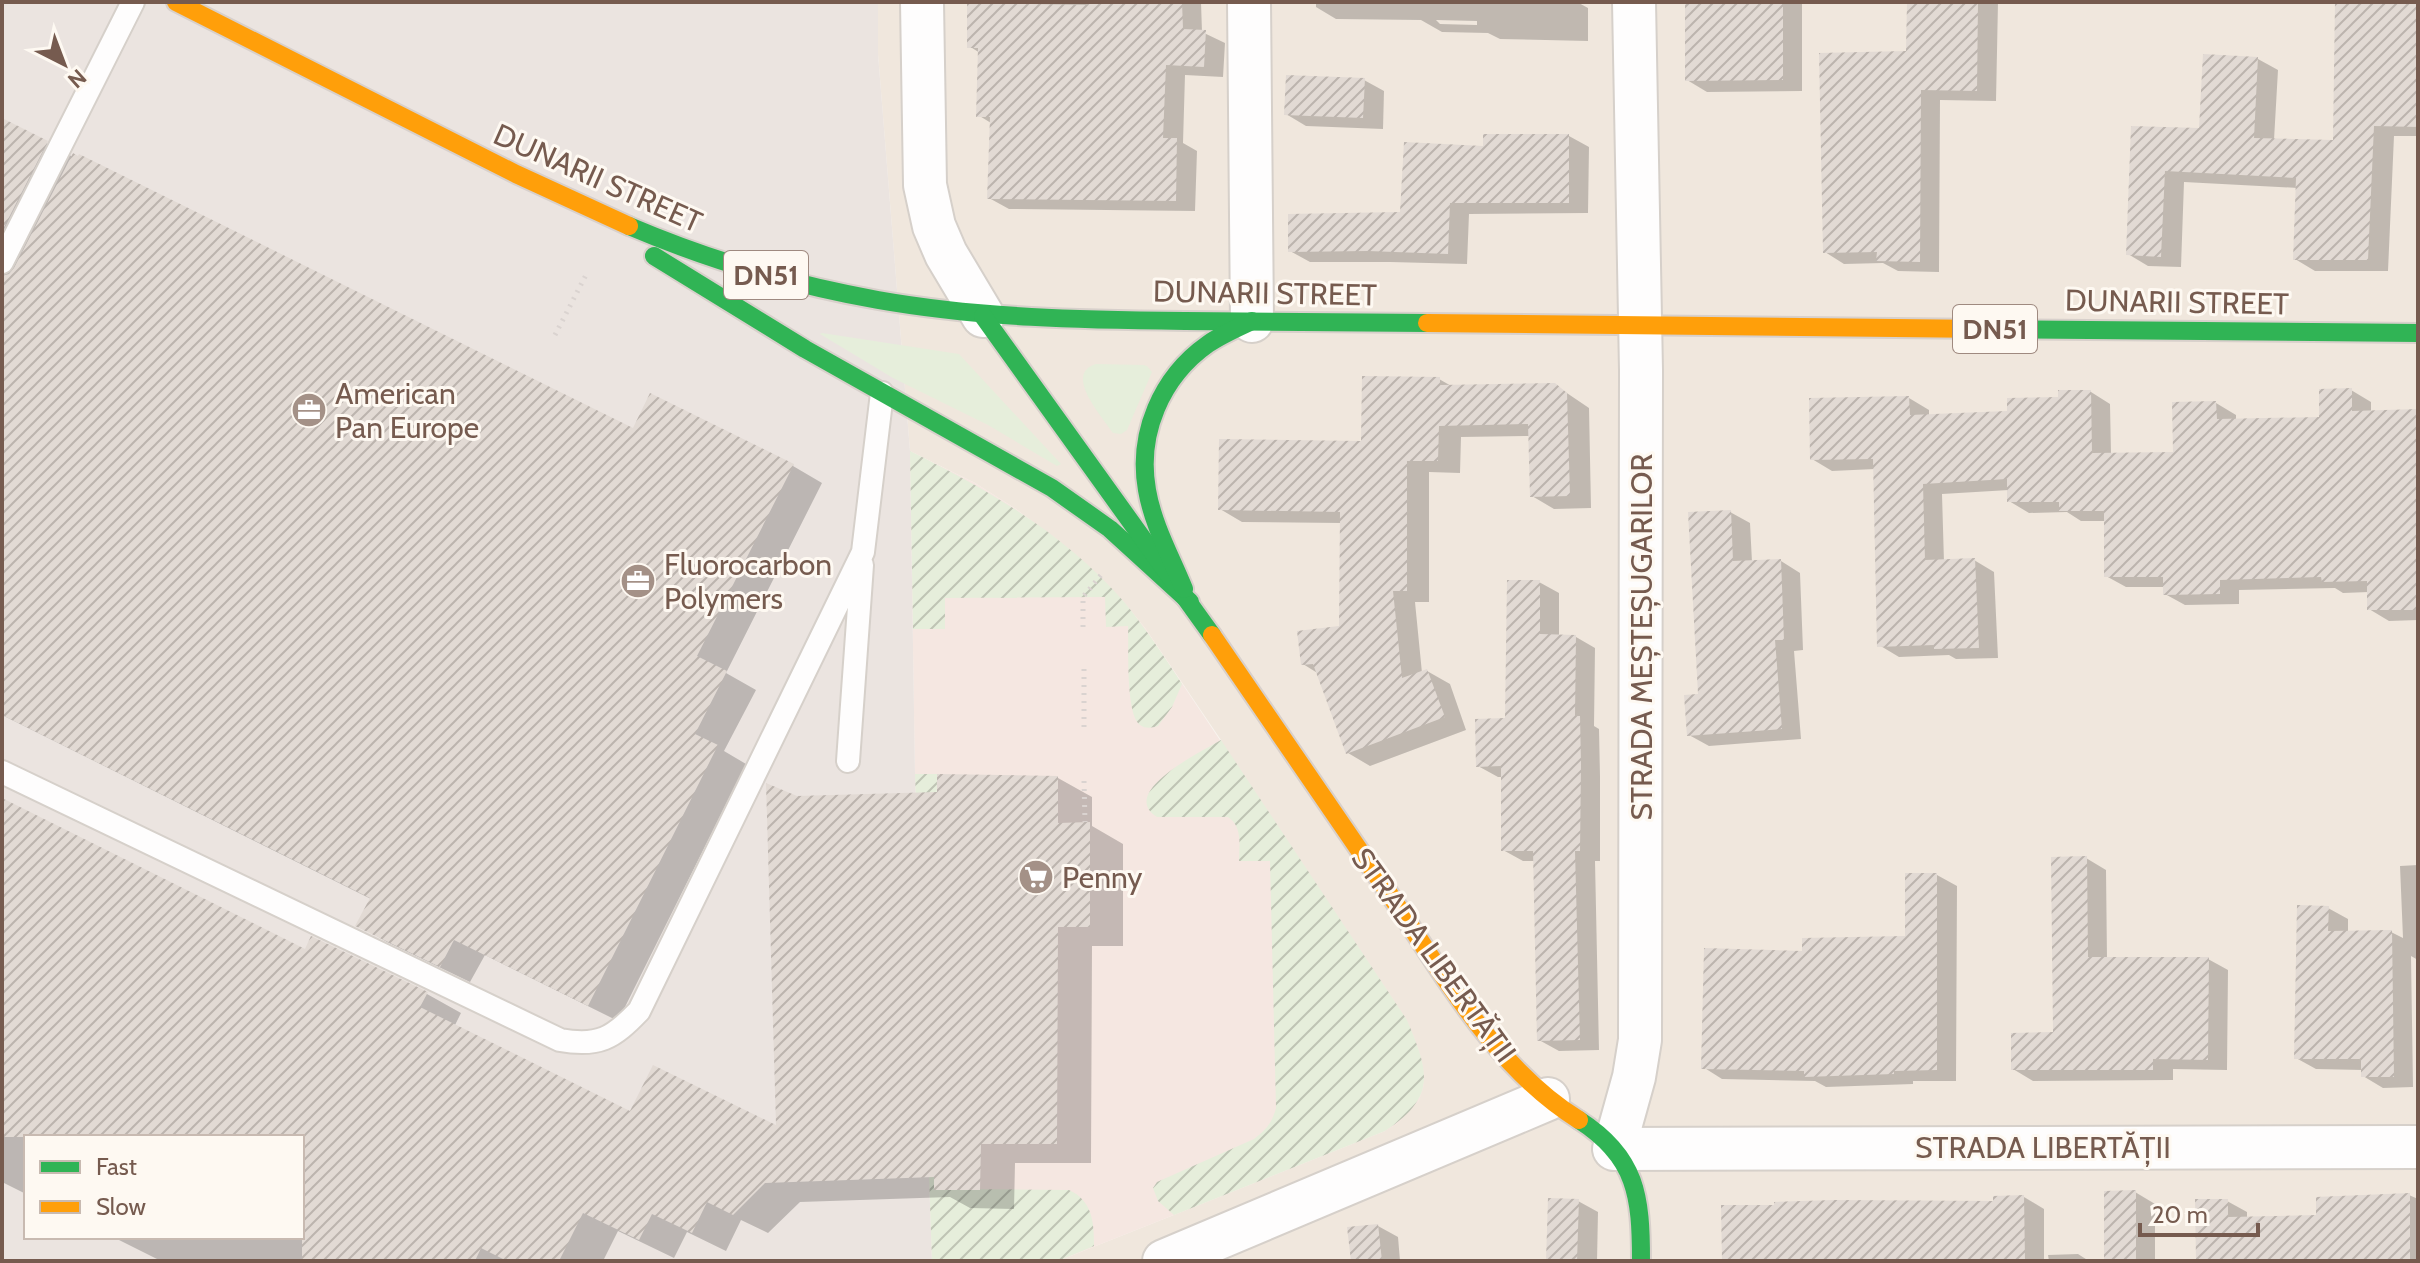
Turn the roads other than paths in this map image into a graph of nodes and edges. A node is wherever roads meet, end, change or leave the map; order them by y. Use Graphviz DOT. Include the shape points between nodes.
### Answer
graph roads {
  1 [pos="133,2"];
  2 [pos="176,2"];
  3 [pos="922,2"];
  4 [pos="1249,2"];
  5 [pos="1634,2"];
  6 [pos="561,197"];
  7 [pos="2,262"];
  8 [pos="983,316"];
  9 [pos="1252,321"];
  10 [pos="1640,325"];
  11 [pos="2418,333"];
  12 [pos="882,393"];
  13 [pos="863,552"];
  14 [pos="1190,602"];
  15 [pos="848,761"];
  16 [pos="2,772"];
  17 [pos="1548,1099"];
  18 [pos="2418,1147"];
  19 [pos="1614,1149"];
  20 [pos="1164,1261"];
  21 [pos="1641,1261"];
  1 -- 7 [label="lane"];
  2 -- 6 [label="main road, DUNARII STREET / DN51"];
  3 -- 8 [label="street" via="925,185 946,254"];
  4 -- 9 [label="street"];
  5 -- 10 [label="street, STRADA MEȘTEȘUGARILOR"];
  6 -- 8 [label="main road, DUNARII STREET / DN51" via="690,251 769,276"];
  6 -- 12 [label="main road"];
  8 -- 9 [label="main road, DUNARII STREET / DN51"];
  8 -- 14 [label="main road, STRADA LIBERTĂȚII"];
  9 -- 10 [label="main road, DUNARII STREET / DN51"];
  9 -- 14 [label="main road" via="1205,346 1184,365 1165,388 1147,433 1148,492"];
  10 -- 11 [label="main road, DUNARII STREET / DN51"];
  10 -- 19 [label="street, STRADA MEȘTEȘUGARILOR" via="1640,1040"];
  12 -- 13 [label="lane"];
  12 -- 14 [label="main road" via="1082,507"];
  13 -- 15 [label="lane"];
  13 -- 16 [label="lane" via="639,1011 601,1041 560,1040"];
  14 -- 17 [label="main road, STRADA LIBERTĂȚII" via="1470,1013 1512,1066"];
  17 -- 19 [label="main road, STRADA LIBERTĂȚII"];
  17 -- 20 [label="street"];
  18 -- 19 [label="street, STRADA LIBERTĂȚII"];
  19 -- 21 [label="main road" via="1638,1189"];
}
